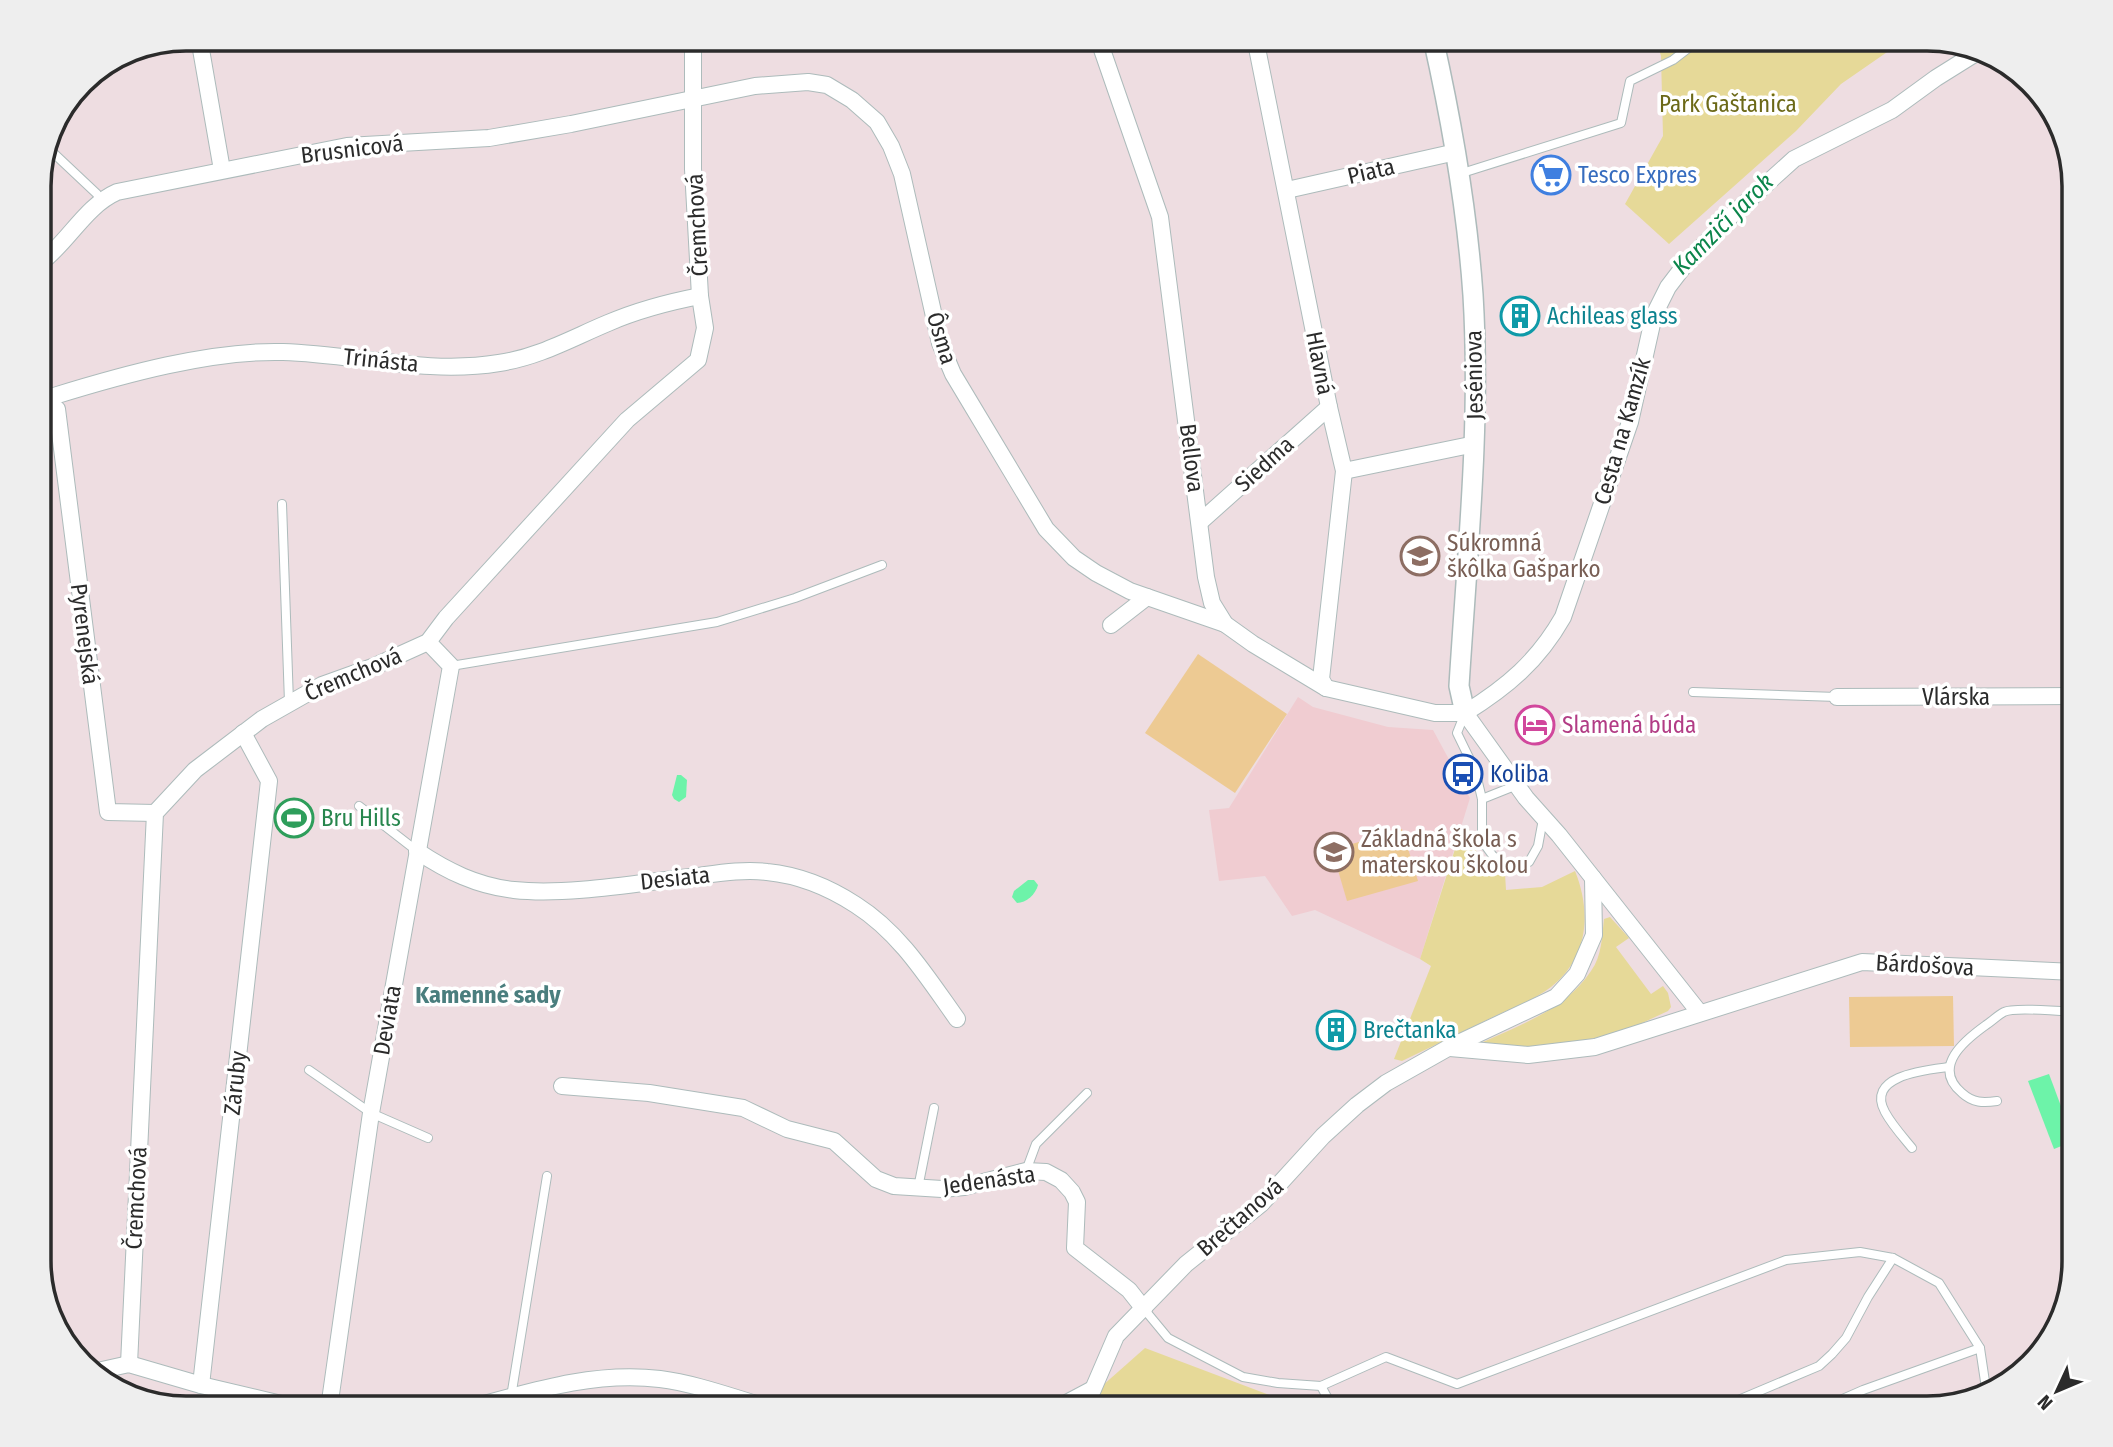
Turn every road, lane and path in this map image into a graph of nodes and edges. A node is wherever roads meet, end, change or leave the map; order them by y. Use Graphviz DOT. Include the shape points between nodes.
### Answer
graph roads {
  1 [pos="201,51"];
  2 [pos="693,51"];
  3 [pos="1103,51"];
  4 [pos="1258,51"];
  5 [pos="1436,51"];
  6 [pos="1684,51"];
  7 [pos="1969,57"];
  8 [pos="694,99"];
  9 [pos="1456,152"];
  10 [pos="54,154"];
  11 [pos="222,170"];
  12 [pos="1459,174"];
  13 [pos="1287,190"];
  14 [pos="101,201"];
  15 [pos="51,254"];
  16 [pos="700,296"];
  17 [pos="55,402"];
  18 [pos="1329,407"];
  19 [pos="1475,444"];
  20 [pos="1345,471"];
  21 [pos="282,504"];
  22 [pos="1200,522"];
  23 [pos="882,565"];
  24 [pos="1147,597"];
  25 [pos="1225,624"];
  26 [pos="1111,625"];
  27 [pos="428,642"];
  28 [pos="451,666"];
  29 [pos="1326,688"];
  30 [pos="1693,692"];
  31 [pos="2062,696"];
  32 [pos="1837,697"];
  33 [pos="289,702"];
  34 [pos="1465,713"];
  35 [pos="243,733"];
  36 [pos="1517,785"];
  37 [pos="1482,799"];
  38 [pos="359,806"];
  39 [pos="155,813"];
  40 [pos="1543,819"];
  41 [pos="417,851"];
  42 [pos="1593,878"];
  43 [pos="2062,971"];
  44 [pos="1699,1012"];
  45 [pos="2062,1012"];
  46 [pos="957,1018"];
  47 [pos="1448,1048"];
  48 [pos="1949,1067"];
  49 [pos="309,1070"];
  50 [pos="562,1086"];
  51 [pos="1087,1093"];
  52 [pos="1997,1101"];
  53 [pos="934,1108"];
  54 [pos="371,1113"];
  55 [pos="428,1138"];
  56 [pos="1912,1148"];
  57 [pos="1026,1171"];
  58 [pos="547,1176"];
  59 [pos="918,1188"];
  60 [pos="1893,1258"];
  61 [pos="1144,1309"];
  62 [pos="1980,1348"];
  63 [pos="129,1364"];
  64 [pos="105,1369"];
  65 [pos="1985,1383"];
  66 [pos="201,1385"];
  67 [pos="1321,1386"];
  68 [pos="1091,1390"];
  69 [pos="245,1396"];
  70 [pos="331,1396"];
  71 [pos="512,1396"];
  72 [pos="516,1396"];
  73 [pos="728,1396"];
  74 [pos="1080,1396"];
  75 [pos="1089,1396"];
  76 [pos="1326,1396"];
  77 [pos="1748,1396"];
  78 [pos="1850,1396"];
  1 -- 11 [label="street"];
  2 -- 8 [label="street, Čremchová"];
  3 -- 22 [label="street, Bellova" via="1160,217"];
  4 -- 13 [label="street, Hlavná"];
  5 -- 9 [label="street, Jeséniova"];
  6 -- 12 [label="lane" via="1630,81 1621,123"];
  7 -- 34 [label="street, Cesta na Kamzík" via="1892,110 1794,159 1684,266 1654,315 1630,422 1563,617 1530,664"];
  8 -- 11 [label="street, Brusnicová" via="489,138 347,146"];
  8 -- 16 [label="street, Čremchová"];
  8 -- 24 [label="street, Ôsma" via="755,86 807,82 827,86 852,100 877,122 902,174 940,343 953,373 1046,528 1074,558"];
  9 -- 12 [label="street, Jeséniova"];
  9 -- 13 [label="street, Piata"];
  10 -- 14 [label="lane"];
  11 -- 14 [label="street, Brusnicová" via="117,192"];
  12 -- 19 [label="street, Jeséniova" via="1473,296"];
  13 -- 18 [label="street, Hlavná"];
  14 -- 15 [label="street, Brusnicová"];
  16 -- 17 [label="street, Trinásta" via="640,310 539,353 500,363 461,367 376,363 280,352 221,357 162,368"];
  16 -- 27 [label="street, Čremchová" via="705,328 698,360 627,420"];
  17 -- 39 [label="street, Pyrenejská" via="108,812"];
  18 -- 20 [label="street, Hlavná"];
  18 -- 22 [label="street, Siedma"];
  19 -- 20 [label="street"];
  19 -- 34 [label="street, Jeséniova" via="1458,686"];
  20 -- 29 [label="street, Hlavná" via="1321,679"];
  21 -- 33 [label="lane"];
  22 -- 25 [label="street, Bellova" via="1208,590"];
  23 -- 28 [label="lane" via="717,622"];
  24 -- 25 [label="street, Ôsma"];
  24 -- 26 [label="street"];
  25 -- 29 [label="street, Bellova"];
  27 -- 28 [label="street"];
  27 -- 33 [label="street, Čremchová"];
  28 -- 41 [label="street, Deviata"];
  29 -- 34 [label="street, Bellova" via="1435,713"];
  30 -- 32 [label="lane"];
  31 -- 32 [label="street, Vlárska"];
  33 -- 35 [label="street, Čremchová"];
  34 -- 36 [label="street"];
  34 -- 37 [label="lane" via="1457,733 1475,770"];
  35 -- 39 [label="street, Čremchová" via="195,770"];
  35 -- 66 [label="street, Záruby" via="269,781"];
  36 -- 37 [label="lane"];
  36 -- 40 [label="street"];
  37 -- 40 [label="lane" via="1482,841 1493,856 1510,866 1529,862 1538,846"];
  38 -- 41 [label="lane, Desiata"];
  39 -- 63 [label="street, Čremchová"];
  40 -- 42 [label="street"];
  41 -- 46 [label="street, Desiata" via="466,879 514,890 767,872 812,883 856,905 882,925 905,947"];
  41 -- 54 [label="street, Deviata"];
  42 -- 44 [label="street"];
  42 -- 47 [label="street, Brečtanová" via="1594,935 1577,974 1556,997"];
  43 -- 44 [label="street, Bárdošova" via="1862,962"];
  44 -- 47 [label="street" via="1595,1047 1528,1055"];
  45 -- 48 [label="lane" via="2006,1010 1960,1047"];
  47 -- 61 [label="street, Brečtanová" via="1357,1105 1261,1204 1186,1264"];
  48 -- 52 [label="lane" via="1959,1091 1982,1104"];
  48 -- 56 [label="lane" via="1913,1072 1882,1091 1885,1112"];
  49 -- 54 [label="lane"];
  50 -- 59 [label="street, Jedenásta" via="649,1093 743,1108 787,1129 834,1141 876,1179"];
  51 -- 57 [label="lane" via="1036,1144"];
  53 -- 59 [label="lane"];
  54 -- 55 [label="lane"];
  54 -- 70 [label="street, Deviata"];
  57 -- 59 [label="street, Jedenásta" via="964,1187"];
  57 -- 61 [label="street, Jedenásta" via="1052,1175 1070,1188 1077,1209 1074,1248 1129,1290"];
  58 -- 71 [label="lane"];
  60 -- 62 [label="lane" via="1939,1283"];
  60 -- 67 [label="lane" via="1860,1252 1786,1260 1457,1384 1386,1357"];
  60 -- 77 [label="lane" via="1832,1354 1819,1366"];
  61 -- 67 [label="lane" via="1168,1338 1243,1377"];
  61 -- 68 [label="street, Brečtanová" via="1116,1336"];
  62 -- 65 [label="lane"];
  62 -- 78 [label="lane"];
  63 -- 64 [label="street"];
  63 -- 66 [label="street"];
  66 -- 69 [label="street"];
  67 -- 76 [label="lane"];
  68 -- 74 [label="street"];
  68 -- 75 [label="street"];
  72 -- 73 [label="street" via="575,1381 629,1377 661,1379"];
}
